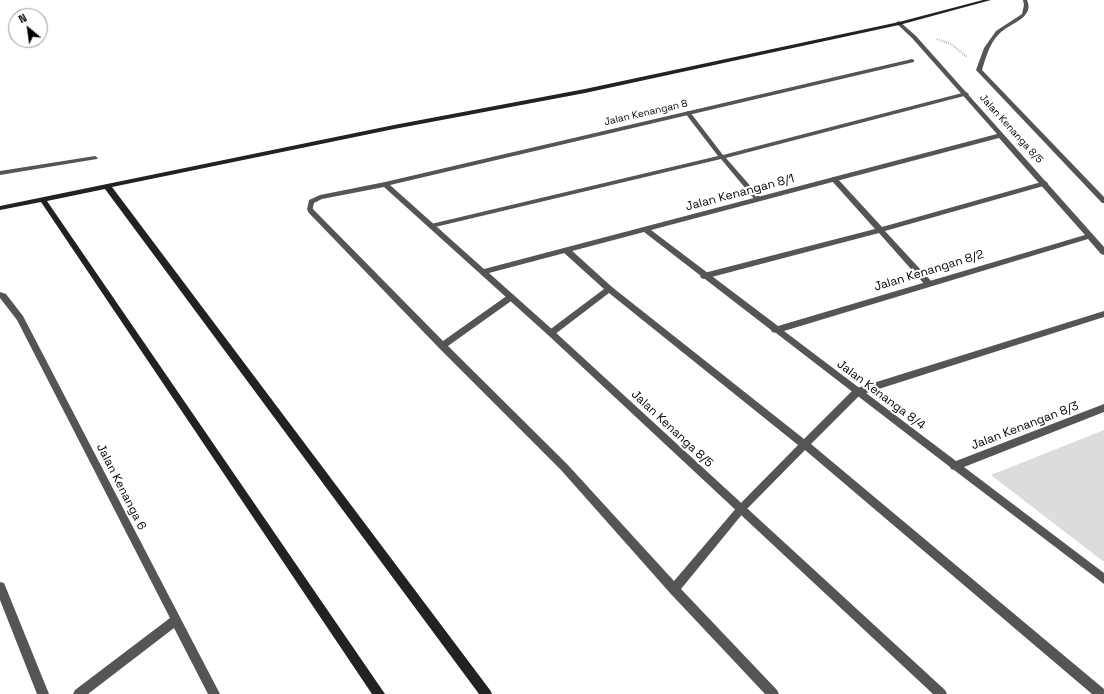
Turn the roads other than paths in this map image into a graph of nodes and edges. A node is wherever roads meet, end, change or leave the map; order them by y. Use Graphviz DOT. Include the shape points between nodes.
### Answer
graph roads {
  1 [pos="989,0"];
  2 [pos="1025,0"];
  3 [pos="899,23"];
  4 [pos="912,61"];
  5 [pos="966,94"];
  6 [pos="688,113"];
  7 [pos="1002,135"];
  8 [pos="722,157"];
  9 [pos="95,158"];
  10 [pos="0,173"];
  11 [pos="834,179"];
  12 [pos="1044,183"];
  13 [pos="385,184"];
  14 [pos="108,186"];
  15 [pos="42,199"];
  16 [pos="758,199"];
  17 [pos="1104,201"];
  18 [pos="0,208"];
  19 [pos="431,226"];
  20 [pos="644,229"];
  21 [pos="880,230"];
  22 [pos="1090,236"];
  23 [pos="566,250"];
  24 [pos="1104,252"];
  25 [pos="484,272"];
  26 [pos="704,276"];
  27 [pos="929,284"];
  28 [pos="609,289"];
  29 [pos="0,295"];
  30 [pos="511,297"];
  31 [pos="1104,314"];
  32 [pos="775,330"];
  33 [pos="551,333"];
  34 [pos="442,346"];
  35 [pos="857,392"];
  36 [pos="1104,408"];
  37 [pos="804,444"];
  38 [pos="954,466"];
  39 [pos="741,509"];
  40 [pos="1104,579"];
  41 [pos="0,587"];
  42 [pos="674,589"];
  43 [pos="176,620"];
  44 [pos="43,694"];
  45 [pos="79,694"];
  46 [pos="214,694"];
  47 [pos="379,694"];
  48 [pos="486,694"];
  49 [pos="773,694"];
  50 [pos="941,694"];
  51 [pos="1101,694"];
  1 -- 3 [label="main road"];
  2 -- 17 [label="street" via="1027,5 1024,15 998,32 979,70"];
  3 -- 5 [label="street, Jalan Kenanga 8/5"];
  3 -- 14 [label="main road" via="585,91 394,127"];
  4 -- 6 [label="street, Jalan Kenangan 8"];
  5 -- 7 [label="street, Jalan Kenanga 8/5"];
  5 -- 8 [label="street"];
  6 -- 8 [label="street"];
  6 -- 13 [label="street, Jalan Kenangan 8"];
  7 -- 11 [label="street, Jalan Kenangan 8/1"];
  7 -- 12 [label="street, Jalan Kenanga 8/5"];
  8 -- 16 [label="street"];
  8 -- 19 [label="street"];
  9 -- 10 [label="street"];
  11 -- 16 [label="street, Jalan Kenangan 8/1"];
  11 -- 21 [label="street"];
  12 -- 21 [label="street"];
  12 -- 22 [label="street, Jalan Kenanga 8/5"];
  13 -- 19 [label="street, Jalan Kenanga 8/5"];
  13 -- 34 [label="street, Jalan Kenangan 8" via="320,197 311,202 310,210"];
  14 -- 15 [label="main road"];
  14 -- 48 [label="main road"];
  15 -- 18 [label="main road"];
  15 -- 47 [label="main road"];
  16 -- 20 [label="street, Jalan Kenangan 8/1"];
  19 -- 25 [label="street, Jalan Kenanga 8/5"];
  20 -- 23 [label="street, Jalan Kenangan 8/1"];
  20 -- 26 [label="street, Jalan Kenanga 8/4"];
  21 -- 26 [label="street"];
  21 -- 27 [label="street"];
  22 -- 24 [label="street, Jalan Kenanga 8/5"];
  22 -- 27 [label="street, Jalan Kenangan 8/2"];
  23 -- 25 [label="street, Jalan Kenangan 8/1"];
  23 -- 28 [label="street"];
  25 -- 30 [label="street, Jalan Kenanga 8/5"];
  26 -- 32 [label="street, Jalan Kenanga 8/4"];
  27 -- 32 [label="street, Jalan Kenangan 8/2"];
  28 -- 33 [label="street"];
  28 -- 37 [label="street"];
  29 -- 43 [label="street, Jalan Kenanga 6" via="20,318"];
  30 -- 33 [label="street, Jalan Kenanga 8/5"];
  30 -- 34 [label="street"];
  31 -- 35 [label="street"];
  32 -- 35 [label="street, Jalan Kenanga 8/4"];
  33 -- 39 [label="street, Jalan Kenanga 8/5"];
  34 -- 42 [label="street" via="564,467"];
  35 -- 37 [label="street"];
  35 -- 38 [label="street, Jalan Kenanga 8/4"];
  36 -- 38 [label="street, Jalan Kenangan 8/3"];
  37 -- 39 [label="street"];
  37 -- 51 [label="street"];
  38 -- 40 [label="street, Jalan Kenanga 8/4"];
  39 -- 42 [label="street"];
  39 -- 50 [label="street, Jalan Kenanga 8/5"];
  41 -- 44 [label="street"];
  42 -- 49 [label="street"];
  43 -- 45 [label="street"];
  43 -- 46 [label="street, Jalan Kenanga 6"];
}
